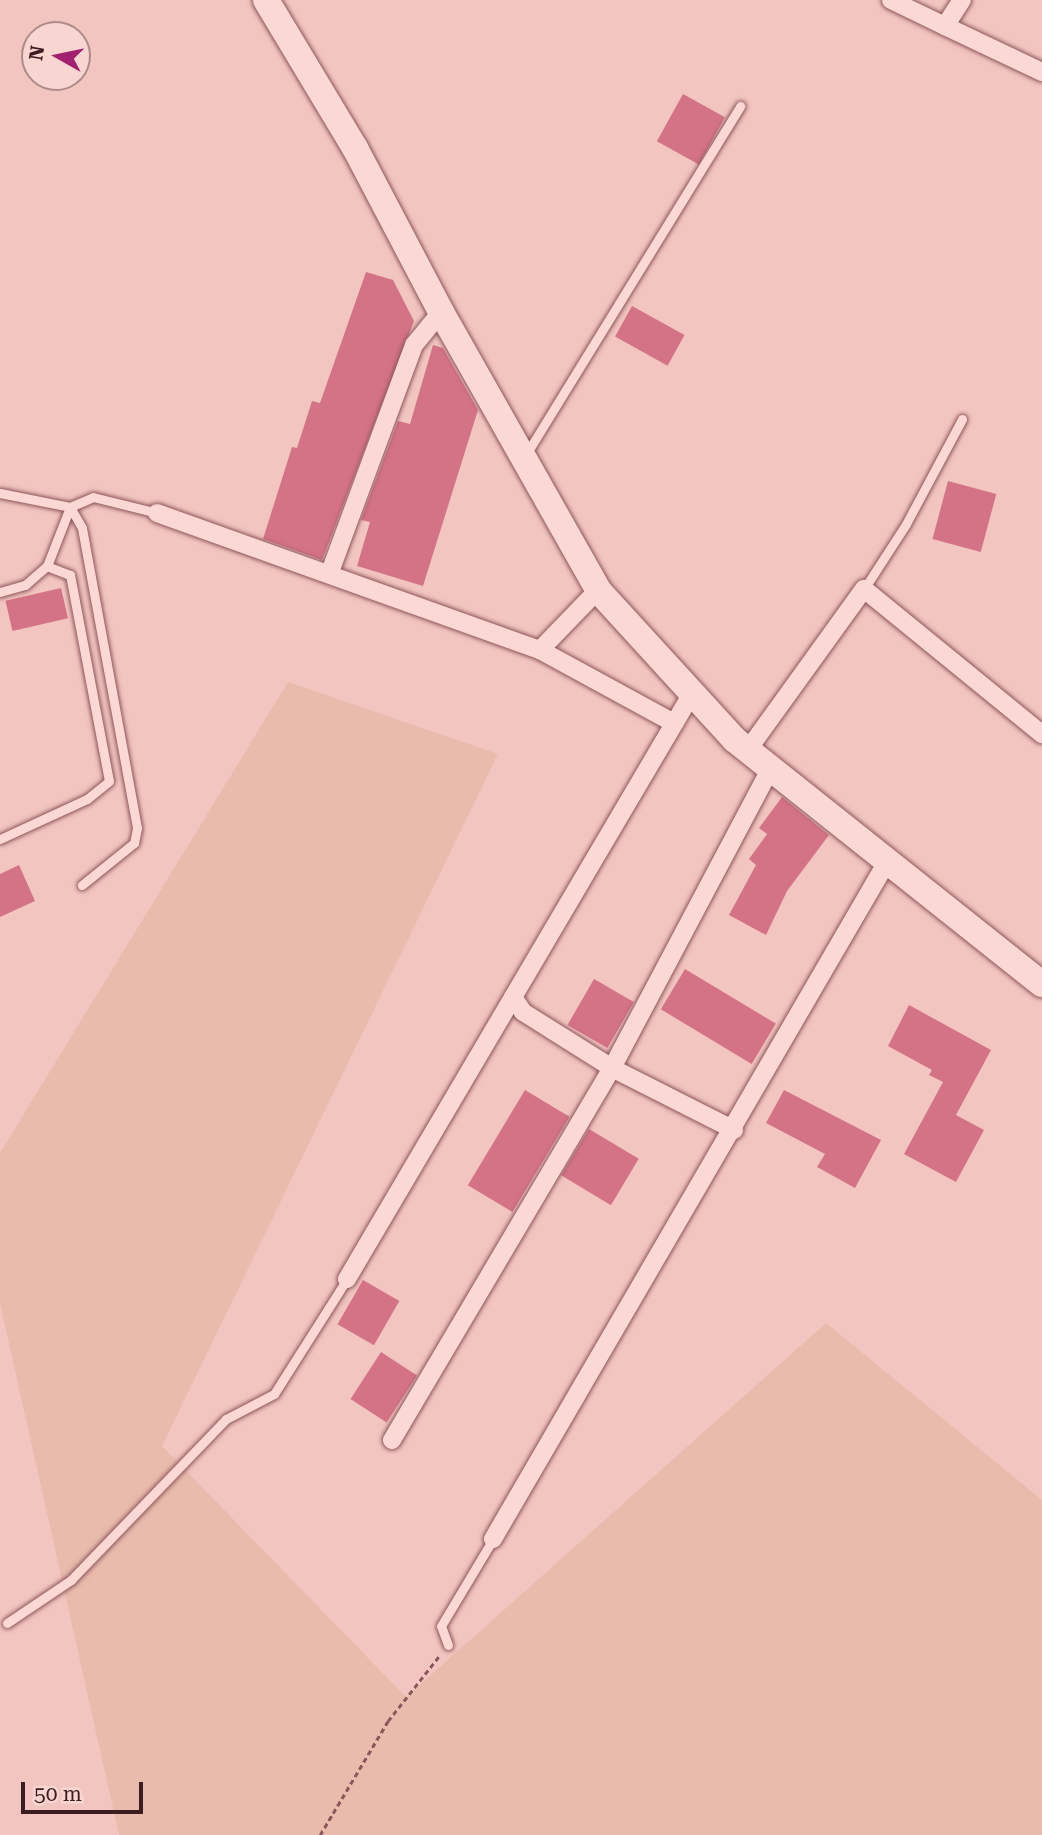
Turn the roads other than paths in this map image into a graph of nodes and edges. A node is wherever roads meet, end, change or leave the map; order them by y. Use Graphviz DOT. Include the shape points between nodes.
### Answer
graph roads {
  1 [pos="266,0"];
  2 [pos="891,0"];
  3 [pos="962,0"];
  4 [pos="945,26"];
  5 [pos="1042,72"];
  6 [pos="740,106"];
  7 [pos="441,313"];
  8 [pos="962,419"];
  9 [pos="524,457"];
  10 [pos="0,493"];
  11 [pos="69,507"];
  12 [pos="157,513"];
  13 [pos="47,566"];
  14 [pos="331,572"];
  15 [pos="864,589"];
  16 [pos="598,590"];
  17 [pos="0,592"];
  18 [pos="540,650"];
  19 [pos="691,695"];
  20 [pos="674,723"];
  21 [pos="1042,734"];
  22 [pos="747,751"];
  23 [pos="770,769"];
  24 [pos="0,839"];
  25 [pos="888,860"];
  26 [pos="82,885"];
  27 [pos="1042,984"];
  28 [pos="513,997"];
  29 [pos="612,1068"];
  30 [pos="734,1130"];
  31 [pos="347,1279"];
  32 [pos="392,1440"];
  33 [pos="493,1539"];
  34 [pos="7,1623"];
  35 [pos="448,1645"];
  1 -- 7 [label="main road" via="355,148"];
  2 -- 4 [label="street"];
  3 -- 4 [label="street"];
  4 -- 5 [label="street"];
  6 -- 9 [label="lane"];
  7 -- 9 [label="main road"];
  7 -- 14 [label="street" via="414,345"];
  8 -- 15 [label="lane" via="906,524"];
  9 -- 16 [label="main road"];
  10 -- 11 [label="lane"];
  11 -- 12 [label="lane" via="93,497"];
  11 -- 13 [label="lane"];
  11 -- 26 [label="lane" via="82,528 137,828 134,843"];
  12 -- 14 [label="street"];
  13 -- 17 [label="lane" via="25,585"];
  13 -- 24 [label="lane" via="70,575 109,781 87,799"];
  14 -- 18 [label="street"];
  15 -- 21 [label="street"];
  15 -- 22 [label="street"];
  16 -- 18 [label="street"];
  16 -- 19 [label="main road"];
  18 -- 20 [label="street"];
  19 -- 20 [label="street"];
  19 -- 22 [label="main road"];
  20 -- 28 [label="street"];
  22 -- 23 [label="main road"];
  23 -- 25 [label="main road"];
  23 -- 29 [label="street"];
  25 -- 27 [label="main road"];
  25 -- 30 [label="street"];
  28 -- 29 [label="street" via="523,1012"];
  28 -- 31 [label="street"];
  29 -- 30 [label="street"];
  29 -- 32 [label="street"];
  30 -- 33 [label="street"];
  31 -- 34 [label="lane" via="274,1394 226,1419 71,1580"];
  33 -- 35 [label="lane" via="441,1626"];
}
